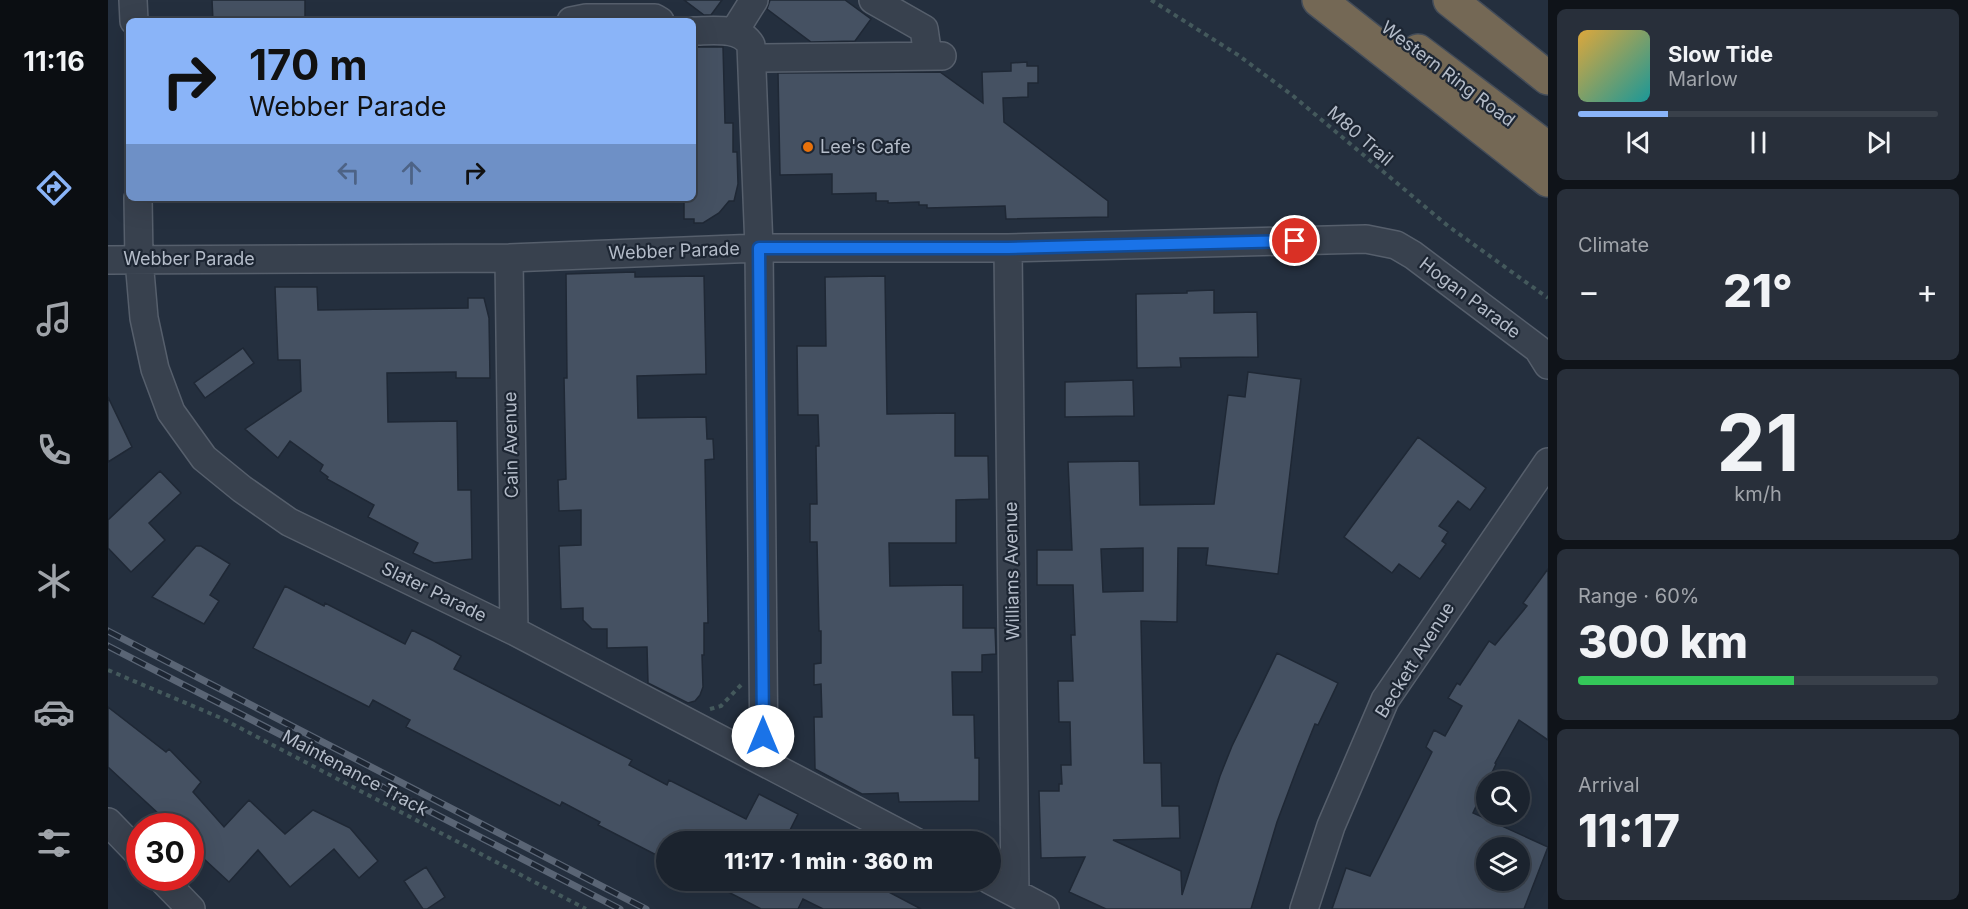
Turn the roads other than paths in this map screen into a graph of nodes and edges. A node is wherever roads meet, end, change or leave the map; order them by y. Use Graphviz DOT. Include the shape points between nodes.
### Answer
graph roads {
  1 [pos="133,0"];
  2 [pos="754,0"];
  3 [pos="873,0"];
  4 [pos="1319,0"];
  5 [pos="1348,0"];
  6 [pos="1452,0"];
  7 [pos="581,13"];
  8 [pos="134,18"];
  9 [pos="655,18"];
  10 [pos="696,31"];
  11 [pos="734,32"];
  12 [pos="752,58"];
  13 [pos="1548,66"];
  14 [pos="1548,78"];
  15 [pos="1548,149"];
  16 [pos="1548,180"];
  17 [pos="138,201"];
  18 [pos="1385,241"];
  19 [pos="759,248"];
  20 [pos="1008,248"];
  21 [pos="509,258"];
  22 [pos="108,260"];
  23 [pos="139,260"];
  24 [pos="1548,365"];
  25 [pos="1548,462"];
  26 [pos="514,631"];
  27 [pos="764,761"];
  28 [pos="108,822"];
  29 [pos="895,831"];
  30 [pos="126,841"];
  31 [pos="1001,886"];
  32 [pos="174,891"];
  33 [pos="1015,894"];
  34 [pos="191,909"];
  35 [pos="1045,909"];
  36 [pos="1304,909"];
  1 -- 8 [label="street"];
  2 -- 11 [label="street"];
  3 -- 12 [label="street" via="924,29 935,56"];
  4 -- 16 [label="highway"];
  5 -- 15 [label="highway, Western Ring Road"];
  6 -- 13 [label="highway"];
  6 -- 14 [label="highway"];
  7 -- 9 [label="street"];
  10 -- 11 [label="street"];
  11 -- 12 [label="street" via="746,37"];
  12 -- 19 [label="street"];
  17 -- 23 [label="street, Slater Parade"];
  18 -- 20 [label="street, Webber Parade"];
  18 -- 24 [label="street, Hogan Parade" via="1413,255 1538,349"];
  19 -- 20 [label="street, Webber Parade"];
  19 -- 21 [label="street, Webber Parade"];
  19 -- 27 [label="street"];
  20 -- 33 [label="street, Williams Avenue"];
  21 -- 23 [label="street, Webber Parade"];
  21 -- 26 [label="street, Cain Avenue"];
  22 -- 23 [label="street, Webber Parade"];
  23 -- 26 [label="street, Slater Parade" via="144,318 155,369 171,412 204,458 289,522"];
  25 -- 36 [label="street, Beckett Avenue" via="1385,700 1331,826"];
  26 -- 27 [label="street, Slater Parade"];
  27 -- 29 [label="street, Slater Parade"];
  28 -- 30 [label="street"];
  31 -- 33 [label="street"];
  32 -- 34 [label="street"];
  33 -- 35 [label="street"];
}
